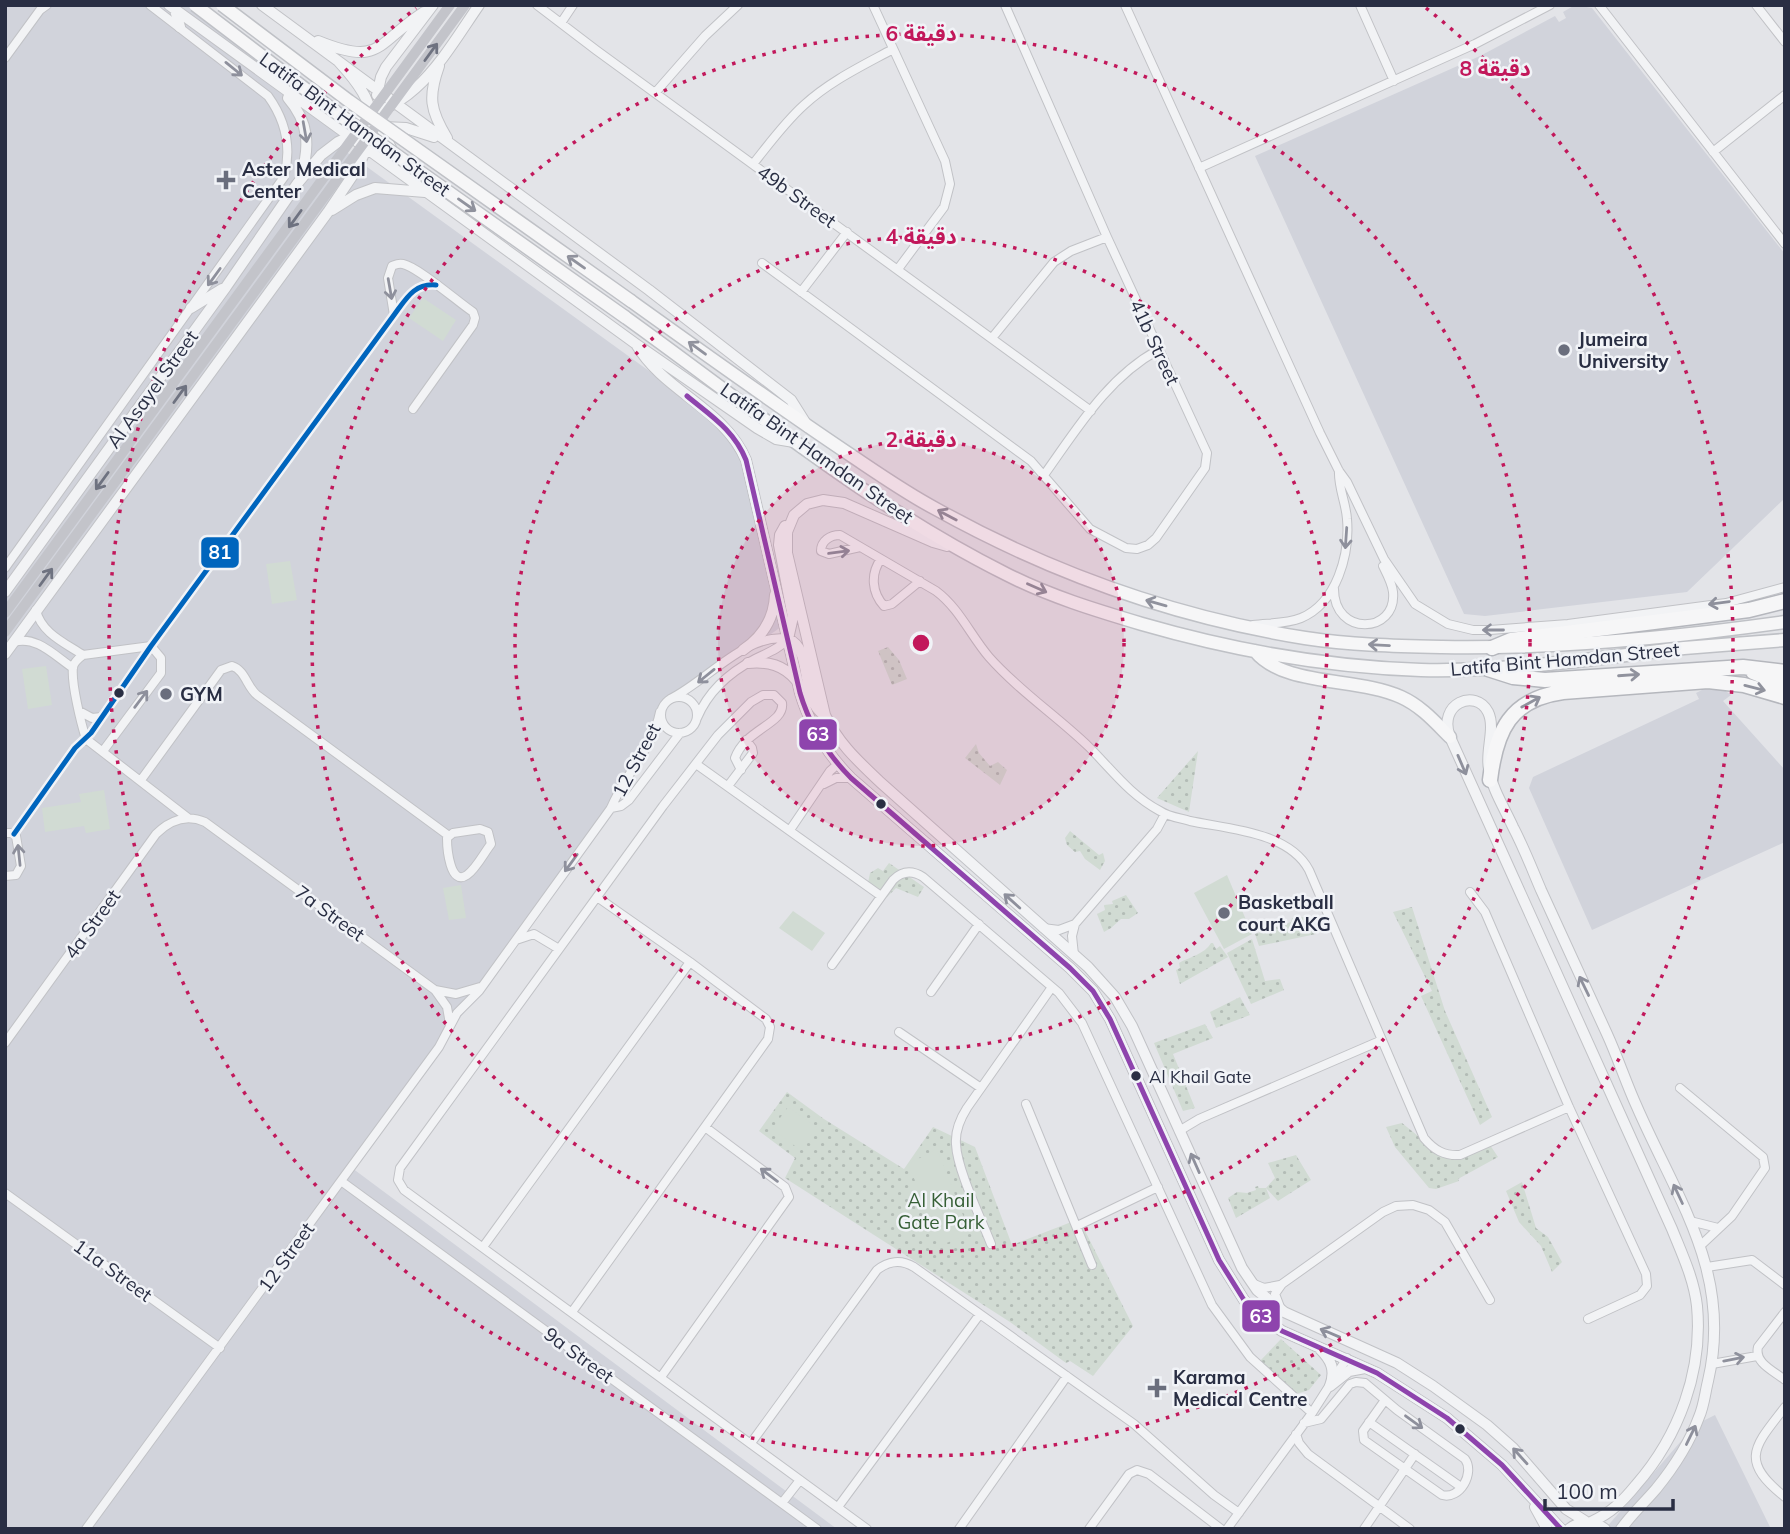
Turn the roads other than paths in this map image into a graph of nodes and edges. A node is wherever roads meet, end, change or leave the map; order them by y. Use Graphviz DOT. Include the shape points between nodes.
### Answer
graph roads {
  1 [pos="150,5"];
  2 [pos="195,5"];
  3 [pos="222,5"];
  4 [pos="262,5"];
  5 [pos="450,5"];
  6 [pos="466,5"];
  7 [pos="479,5"];
  8 [pos="537,5"];
  9 [pos="573,5"];
  10 [pos="738,5"];
  11 [pos="873,5"];
  12 [pos="1005,5"];
  13 [pos="1125,5"];
  14 [pos="1360,5"];
  15 [pos="1550,5"];
  16 [pos="1599,5"];
  17 [pos="1756,5"];
  18 [pos="43,7"];
  19 [pos="172,7"];
  20 [pos="432,7"];
  21 [pos="561,23"];
  22 [pos="180,27"];
  23 [pos="309,37"];
  24 [pos="1785,42"];
  25 [pos="893,49"];
  26 [pos="5,58"];
  27 [pos="441,60"];
  28 [pos="339,62"];
  29 [pos="1394,81"];
  30 [pos="279,87"];
  31 [pos="377,90"];
  32 [pos="655,93"];
  33 [pos="1785,95"];
  34 [pos="396,104"];
  35 [pos="374,113"];
  36 [pos="375,128"];
  37 [pos="348,137"];
  38 [pos="451,144"];
  39 [pos="366,151"];
  40 [pos="1713,152"];
  41 [pos="753,164"];
  42 [pos="1199,168"];
  43 [pos="297,184"];
  44 [pos="425,192"];
  45 [pos="328,212"];
  46 [pos="847,232"];
  47 [pos="1107,237"];
  48 [pos="1785,244"];
  49 [pos="762,263"];
  50 [pos="411,268"];
  51 [pos="898,269"];
  52 [pos="436,285"];
  53 [pos="226,287"];
  54 [pos="415,288"];
  55 [pos="802,292"];
  56 [pos="191,308"];
  57 [pos="394,315"];
  58 [pos="992,338"];
  59 [pos="636,345"];
  60 [pos="1158,349"];
  61 [pos="413,409"];
  62 [pos="1091,411"];
  63 [pos="808,427"];
  64 [pos="794,442"];
  65 [pos="1339,471"];
  66 [pos="1044,475"];
  67 [pos="791,520"];
  68 [pos="860,547"];
  69 [pos="958,548"];
  70 [pos="1380,553"];
  71 [pos="881,559"];
  72 [pos="5,568"];
  73 [pos="920,581"];
  74 [pos="1335,583"];
  75 [pos="775,584"];
  76 [pos="1785,587"];
  77 [pos="5,592"];
  78 [pos="1785,601"];
  79 [pos="36,610"];
  80 [pos="5,613"];
  81 [pos="1785,622"];
  82 [pos="1241,626"];
  83 [pos="5,632"];
  84 [pos="788,639"];
  85 [pos="1785,640"];
  86 [pos="14,642"];
  87 [pos="151,646"];
  88 [pos="1492,648"];
  89 [pos="127,649"];
  90 [pos="743,650"];
  91 [pos="1254,651"];
  92 [pos="5,654"];
  93 [pos="83,654"];
  94 [pos="748,663"];
  95 [pos="1742,667"];
  96 [pos="73,668"];
  97 [pos="1489,669"];
  98 [pos="134,670"];
  99 [pos="1785,672"];
  100 [pos="798,682"];
  101 [pos="1783,694"];
  102 [pos="670,699"];
  103 [pos="79,712"];
  104 [pos="660,712"];
  105 [pos="825,715"];
  106 [pos="102,717"];
  107 [pos="697,718"];
  108 [pos="680,733"];
  109 [pos="1450,737"];
  110 [pos="86,739"];
  111 [pos="746,740"];
  112 [pos="103,751"];
  113 [pos="696,764"];
  114 [pos="838,764"];
  115 [pos="741,770"];
  116 [pos="874,776"];
  117 [pos="851,778"];
  118 [pos="141,780"];
  119 [pos="1490,780"];
  120 [pos="728,786"];
  121 [pos="822,786"];
  122 [pos="611,808"];
  123 [pos="1164,814"];
  124 [pos="188,818"];
  125 [pos="790,830"];
  126 [pos="10,833"];
  127 [pos="449,836"];
  128 [pos="5,876"];
  129 [pos="1470,892"];
  130 [pos="881,896"];
  131 [pos="597,897"];
  132 [pos="979,924"];
  133 [pos="1075,924"];
  134 [pos="1043,928"];
  135 [pos="514,941"];
  136 [pos="559,949"];
  137 [pos="1074,955"];
  138 [pos="690,962"];
  139 [pos="832,965"];
  140 [pos="483,986"];
  141 [pos="1052,986"];
  142 [pos="435,990"];
  143 [pos="930,992"];
  144 [pos="450,1027"];
  145 [pos="899,1032"];
  146 [pos="1381,1040"];
  147 [pos="5,1042"];
  148 [pos="981,1088"];
  149 [pos="1680,1088"];
  150 [pos="1146,1096"];
  151 [pos="1026,1104"];
  152 [pos="1569,1107"];
  153 [pos="1174,1117"];
  154 [pos="1199,1119"];
  155 [pos="705,1127"];
  156 [pos="1180,1131"];
  157 [pos="341,1181"];
  158 [pos="1158,1186"];
  159 [pos="5,1193"];
  160 [pos="1690,1222"];
  161 [pos="1077,1226"];
  162 [pos="1718,1228"];
  163 [pos="991,1244"];
  164 [pos="1700,1246"];
  165 [pos="483,1247"];
  166 [pos="1092,1265"];
  167 [pos="1707,1267"];
  168 [pos="1252,1283"];
  169 [pos="1282,1284"];
  170 [pos="1785,1284"];
  171 [pos="1490,1300"];
  172 [pos="572,1312"];
  173 [pos="1283,1312"];
  174 [pos="1785,1312"];
  175 [pos="979,1314"];
  176 [pos="1588,1319"];
  177 [pos="1317,1346"];
  178 [pos="220,1348"];
  179 [pos="1369,1350"];
  180 [pos="1757,1356"];
  181 [pos="1347,1358"];
  182 [pos="1712,1364"];
  183 [pos="1368,1368"];
  184 [pos="1066,1376"];
  185 [pos="661,1377"];
  186 [pos="1785,1380"];
  187 [pos="1330,1386"];
  188 [pos="1385,1400"];
  189 [pos="1785,1407"];
  190 [pos="1312,1413"];
  191 [pos="1369,1422"];
  192 [pos="1304,1423"];
  193 [pos="1296,1434"];
  194 [pos="751,1443"];
  195 [pos="1415,1454"];
  196 [pos="1406,1469"];
  197 [pos="800,1480"];
  198 [pos="1461,1487"];
  199 [pos="1528,1494"];
  200 [pos="1785,1497"];
  201 [pos="782,1503"];
  202 [pos="838,1507"];
  203 [pos="1380,1507"];
  204 [pos="1239,1513"];
  205 [pos="1588,1522"];
  206 [pos="86,1529"];
  207 [pos="817,1529"];
  208 [pos="867,1529"];
  209 [pos="959,1529"];
  210 [pos="1089,1529"];
  211 [pos="1221,1529"];
  212 [pos="1227,1529"];
  213 [pos="1364,1529"];
  214 [pos="1410,1529"];
  215 [pos="1546,1529"];
  216 [pos="1561,1529"];
  217 [pos="1569,1529"];
  218 [pos="1605,1529"];
  219 [pos="1621,1529"];
  1 -- 22 [label="street"];
  2 -- 64 [label="main road, Latifa Bint Hamdan Street, one-way, bridge" via="334,111"];
  63 -- 3 [label="main road, Latifa Bint Hamdan Street, one-way, bridge" via="349,101"];
  4 -- 23 [label="street"];
  5 -- 80 [label="main road, one-way, bridge"];
  83 -- 6 [label="main road, one-way, bridge"];
  7 -- 27 [label="street"];
  8 -- 21 [label="street, 49b Street"];
  9 -- 21 [label="street"];
  10 -- 32 [label="street"];
  11 -- 25 [label="street"];
  12 -- 47 [label="street, 41b Street"];
  13 -- 42 [label="street"];
  14 -- 29 [label="street"];
  15 -- 29 [label="street"];
  16 -- 40 [label="street"];
  17 -- 24 [label="street"];
  18 -- 26 [label="street"];
  19 -- 22 [label="street"];
  19 -- 30 [label="street"];
  20 -- 23 [label="street" via="386,43 366,52 344,52"];
  20 -- 31 [label="street" via="386,67"];
  21 -- 32 [label="street, 49b Street"];
  22 -- 56 [label="street, one-way" via="268,96 280,114 288,145 287,167 279,187"];
  23 -- 28 [label="street"];
  25 -- 41 [label="street" via="818,94 786,123"];
  25 -- 51 [label="street" via="945,161 950,184 944,207"];
  27 -- 34 [label="street"];
  27 -- 38 [label="street" via="432,104"];
  28 -- 31 [label="street"];
  28 -- 35 [label="street"];
  29 -- 42 [label="street"];
  30 -- 35 [label="street" via="336,115"];
  30 -- 37 [label="street"];
  30 -- 43 [label="street, one-way" via="299,112 307,136"];
  31 -- 34 [label="street"];
  31 -- 35 [label="street, Al Asayel Street"];
  32 -- 41 [label="street, 49b Street"];
  33 -- 40 [label="street"];
  34 -- 35 [label="street"];
  34 -- 38 [label="street"];
  35 -- 36 [label="street, Al Asayel Street"];
  36 -- 37 [label="street"];
  36 -- 38 [label="street" via="418,130"];
  36 -- 39 [label="street, Al Asayel Street"];
  36 -- 44 [label="street"];
  37 -- 39 [label="street"];
  37 -- 43 [label="street" via="321,155"];
  38 -- 63 [label="street" via="782,394 798,408"];
  39 -- 44 [label="street"];
  39 -- 45 [label="street, Al Asayel Street"];
  40 -- 48 [label="street"];
  41 -- 46 [label="street, 49b Street"];
  42 -- 65 [label="street"];
  43 -- 53 [label="street, Al Asayel Street"];
  44 -- 45 [label="street" via="375,188"];
  44 -- 59 [label="street"];
  45 -- 79 [label="street, Al Asayel Street"];
  46 -- 51 [label="street, 49b Street"];
  46 -- 55 [label="street"];
  47 -- 58 [label="street" via="1055,262"];
  47 -- 60 [label="street, 41b Street"];
  49 -- 55 [label="street"];
  50 -- 52 [label="street"];
  50 -- 54 [label="street"];
  50 -- 57 [label="street, one-way" via="400,264 388,272"];
  51 -- 58 [label="street, 49b Street"];
  52 -- 54 [label="street"];
  52 -- 61 [label="street" via="472,312 475,321"];
  53 -- 56 [label="street"];
  53 -- 77 [label="street, Al Asayel Street"];
  54 -- 57 [label="street"];
  55 -- 66 [label="street"];
  56 -- 72 [label="street"];
  57 -- 87 [label="street"];
  58 -- 62 [label="street, 49b Street"];
  59 -- 64 [label="street" via="757,428 776,439"];
  59 -- 75 [label="street" via="651,366 723,424 741,447"];
  60 -- 62 [label="street" via="1117,379"];
  60 -- 66 [label="street, 41b Street" via="1207,460 1156,538 1137,549 1098,535"];
  62 -- 66 [label="street"];
  82 -- 63 [label="main road, Latifa Bint Hamdan Street, one-way" via="1123,593 1034,559 914,497"];
  64 -- 69 [label="main road, Latifa Bint Hamdan Street"];
  65 -- 70 [label="street"];
  65 -- 74 [label="street, one-way" via="1347,535"];
  67 -- 69 [label="street" via="807,505 832,500"];
  67 -- 84 [label="street" via="779,544 793,617"];
  67 -- 105 [label="street" via="788,554"];
  68 -- 71 [label="street"];
  69 -- 91 [label="main road, Latifa Bint Hamdan Street, one-way" via="1068,601"];
  70 -- 74 [label="street" via="1393,597 1383,618 1359,625 1344,617 1335,601"];
  76 -- 70 [label="street, one-way" via="1726,603 1523,629 1473,630 1448,624 1415,604"];
  71 -- 73 [label="street"];
  71 -- 73 [label="street" via="873,579 884,606"];
  73 -- 123 [label="street" via="947,600 1003,672 1089,748 1120,782"];
  74 -- 82 [label="street" via="1322,604 1302,618"];
  75 -- 84 [label="street"];
  75 -- 90 [label="street" via="772,616 760,636"];
  78 -- 88 [label="highway" via="1749,610 1511,640"];
  79 -- 86 [label="street, Al Asayel Street"];
  79 -- 93 [label="street" via="46,629"];
  81 -- 88 [label="main road, Latifa Bint Hamdan Street" via="1589,644"];
  88 -- 82 [label="main road, Latifa Bint Hamdan Street, one-way" via="1337,642"];
  84 -- 90 [label="street" via="772,639"];
  84 -- 94 [label="street"];
  84 -- 100 [label="street"];
  84 -- 105 [label="street" via="799,647 812,699"];
  85 -- 97 [label="main road, Latifa Bint Hamdan Street"];
  86 -- 92 [label="street, Al Asayel Street"];
  86 -- 96 [label="street" via="34,642"];
  87 -- 89 [label="street"];
  87 -- 98 [label="street"];
  112 -- 87 [label="street, one-way" via="161,673 161,657"];
  89 -- 93 [label="street"];
  89 -- 98 [label="street" via="135,660"];
  90 -- 102 [label="street, one-way"];
  91 -- 97 [label="main road, Latifa Bint Hamdan Street" via="1364,667"];
  91 -- 109 [label="main road" via="1281,671 1401,697 1424,711"];
  93 -- 96 [label="street"];
  94 -- 100 [label="street" via="777,665"];
  94 -- 107 [label="street" via="715,689"];
  97 -- 95 [label="highway, one-way" via="1513,677 1562,681"];
  95 -- 99 [label="highway"];
  95 -- 101 [label="highway"];
  96 -- 103 [label="street"];
  98 -- 106 [label="street"];
  100 -- 114 [label="street" via="812,725"];
  119 -- 101 [label="highway, one-way" via="1495,746 1507,721 1531,700 1543,696 1708,681"];
  102 -- 104 [label="street"];
  102 -- 107 [label="street" via="693,702"];
  103 -- 106 [label="street"];
  103 -- 110 [label="street"];
  104 -- 108 [label="street" via="667,729"];
  104 -- 122 [label="street, 12 Street" via="649,743"];
  105 -- 116 [label="street" via="843,745"];
  106 -- 110 [label="street"];
  107 -- 108 [label="street"];
  108 -- 122 [label="street, 12 Street" via="629,800"];
  109 -- 119 [label="street" via="1450,710 1466,701 1484,706 1490,722"];
  109 -- 205 [label="street, one-way" via="1672,1229 1694,1289 1696,1345 1678,1420 1643,1477 1611,1511"];
  110 -- 112 [label="street, 7a Street"];
  110 -- 126 [label="street"];
  111 -- 113 [label="street" via="779,717 783,706 776,696 763,695 745,707"];
  111 -- 115 [label="street" via="736,755"];
  111 -- 115 [label="street" via="753,753"];
  112 -- 118 [label="street, 7a Street"];
  113 -- 120 [label="street"];
  113 -- 131 [label="street"];
  114 -- 116 [label="street" via="851,762"];
  114 -- 117 [label="street"];
  114 -- 121 [label="street"];
  115 -- 120 [label="street"];
  134 -- 116 [label="street, one-way"];
  117 -- 121 [label="street" via="836,778"];
  117 -- 150 [label="street" via="1086,983 1110,1019"];
  118 -- 124 [label="street, 7a Street"];
  118 -- 127 [label="street" via="221,670 232,666 257,695"];
  160 -- 119 [label="street, one-way"];
  120 -- 125 [label="street"];
  121 -- 125 [label="street"];
  122 -- 135 [label="street, 12 Street, one-way"];
  123 -- 133 [label="street" via="1157,829"];
  123 -- 146 [label="street" via="1273,840 1301,857"];
  124 -- 142 [label="street, 7a Street" via="205,822"];
  124 -- 147 [label="street, 4a Street" via="156,834"];
  125 -- 130 [label="street"];
  128 -- 126 [label="street, one-way" via="20,869 18,839"];
  127 -- 127 [label="street" via="452,872 466,876 491,838 480,829"];
  129 -- 152 [label="street" via="1485,912"];
  130 -- 132 [label="street" via="899,875 919,874"];
  130 -- 139 [label="street"];
  131 -- 136 [label="street"];
  131 -- 138 [label="street"];
  132 -- 141 [label="street"];
  132 -- 143 [label="street"];
  133 -- 134 [label="street" via="1059,930"];
  133 -- 137 [label="street"];
  134 -- 137 [label="street"];
  135 -- 136 [label="street" via="534,934"];
  135 -- 140 [label="street, 12 Street"];
  136 -- 165 [label="street" via="398,1172 404,1190"];
  137 -- 153 [label="street" via="1122,1008"];
  138 -- 155 [label="street" via="766,1019 770,1027 768,1039"];
  138 -- 165 [label="street"];
  140 -- 142 [label="street" via="456,994"];
  140 -- 144 [label="street, 12 Street"];
  141 -- 148 [label="street"];
  141 -- 158 [label="street" via="1082,1023"];
  142 -- 144 [label="street, 7a Street" via="447,1007"];
  144 -- 157 [label="street, 12 Street"];
  145 -- 148 [label="street"];
  146 -- 152 [label="street" via="1424,1138 1443,1154 1460,1154"];
  146 -- 154 [label="street"];
  148 -- 163 [label="street" via="960,1122 956,1145"];
  149 -- 162 [label="street" via="1766,1162 1732,1216"];
  150 -- 156 [label="street" via="1165,1125"];
  150 -- 177 [label="street" via="1236,1290 1272,1325"];
  151 -- 161 [label="street"];
  152 -- 176 [label="street" via="1647,1278 1640,1295"];
  153 -- 154 [label="street"];
  153 -- 156 [label="street"];
  154 -- 156 [label="street"];
  155 -- 172 [label="street"];
  185 -- 155 [label="street, one-way" via="788,1199 787,1189"];
  168 -- 156 [label="street, one-way"];
  157 -- 178 [label="street, 12 Street"];
  157 -- 201 [label="street, 9a Street"];
  158 -- 161 [label="street"];
  158 -- 190 [label="street" via="1201,1285 1224,1323 1255,1363"];
  159 -- 178 [label="street, 11a Street"];
  160 -- 162 [label="street"];
  160 -- 164 [label="street"];
  161 -- 166 [label="street"];
  162 -- 164 [label="street"];
  164 -- 167 [label="street"];
  165 -- 172 [label="street"];
  167 -- 170 [label="street" via="1752,1260"];
  167 -- 182 [label="street" via="1716,1319"];
  168 -- 169 [label="street" via="1264,1288"];
  168 -- 173 [label="street"];
  169 -- 171 [label="street" via="1382,1212 1413,1205 1445,1222"];
  169 -- 173 [label="street" via="1275,1297"];
  172 -- 185 [label="street"];
  179 -- 173 [label="street, one-way"];
  174 -- 180 [label="street" via="1758,1347"];
  175 -- 184 [label="street"];
  175 -- 194 [label="street" via="909,1264 881,1266"];
  175 -- 202 [label="street"];
  177 -- 181 [label="street"];
  177 -- 187 [label="street" via="1332,1364"];
  178 -- 206 [label="street, 12 Street"];
  179 -- 181 [label="street"];
  205 -- 179 [label="street, one-way" via="1566,1509 1498,1434 1410,1371"];
  182 -- 180 [label="street, one-way"];
  180 -- 186 [label="street"];
  181 -- 183 [label="street"];
  181 -- 187 [label="street"];
  219 -- 182 [label="street, one-way" via="1657,1488 1690,1438 1701,1414"];
  183 -- 187 [label="street" via="1349,1371"];
  183 -- 199 [label="street" via="1461,1429"];
  184 -- 204 [label="street" via="1141,1429"];
  184 -- 209 [label="street"];
  185 -- 194 [label="street"];
  187 -- 190 [label="street"];
  188 -- 191 [label="street"];
  188 -- 192 [label="street" via="1356,1381 1321,1419"];
  188 -- 198 [label="street, one-way" via="1465,1459 1469,1471"];
  189 -- 200 [label="street" via="1760,1440 1755,1455 1763,1477"];
  190 -- 192 [label="street"];
  191 -- 195 [label="street"];
  191 -- 196 [label="street" via="1362,1434 1364,1440"];
  192 -- 193 [label="street"];
  193 -- 203 [label="street" via="1308,1454"];
  193 -- 204 [label="street"];
  194 -- 197 [label="street"];
  195 -- 196 [label="street"];
  195 -- 198 [label="street"];
  196 -- 198 [label="street" via="1446,1496 1453,1496"];
  196 -- 203 [label="street"];
  197 -- 201 [label="street"];
  197 -- 202 [label="street"];
  199 -- 215 [label="street"];
  199 -- 216 [label="street"];
  201 -- 207 [label="street, 9a Street"];
  202 -- 208 [label="street"];
  203 -- 213 [label="street"];
  203 -- 214 [label="street"];
  204 -- 212 [label="street"];
  205 -- 217 [label="street"];
  205 -- 218 [label="street"];
  210 -- 211 [label="street" via="1129,1474 1137,1470 1146,1472"];
}
